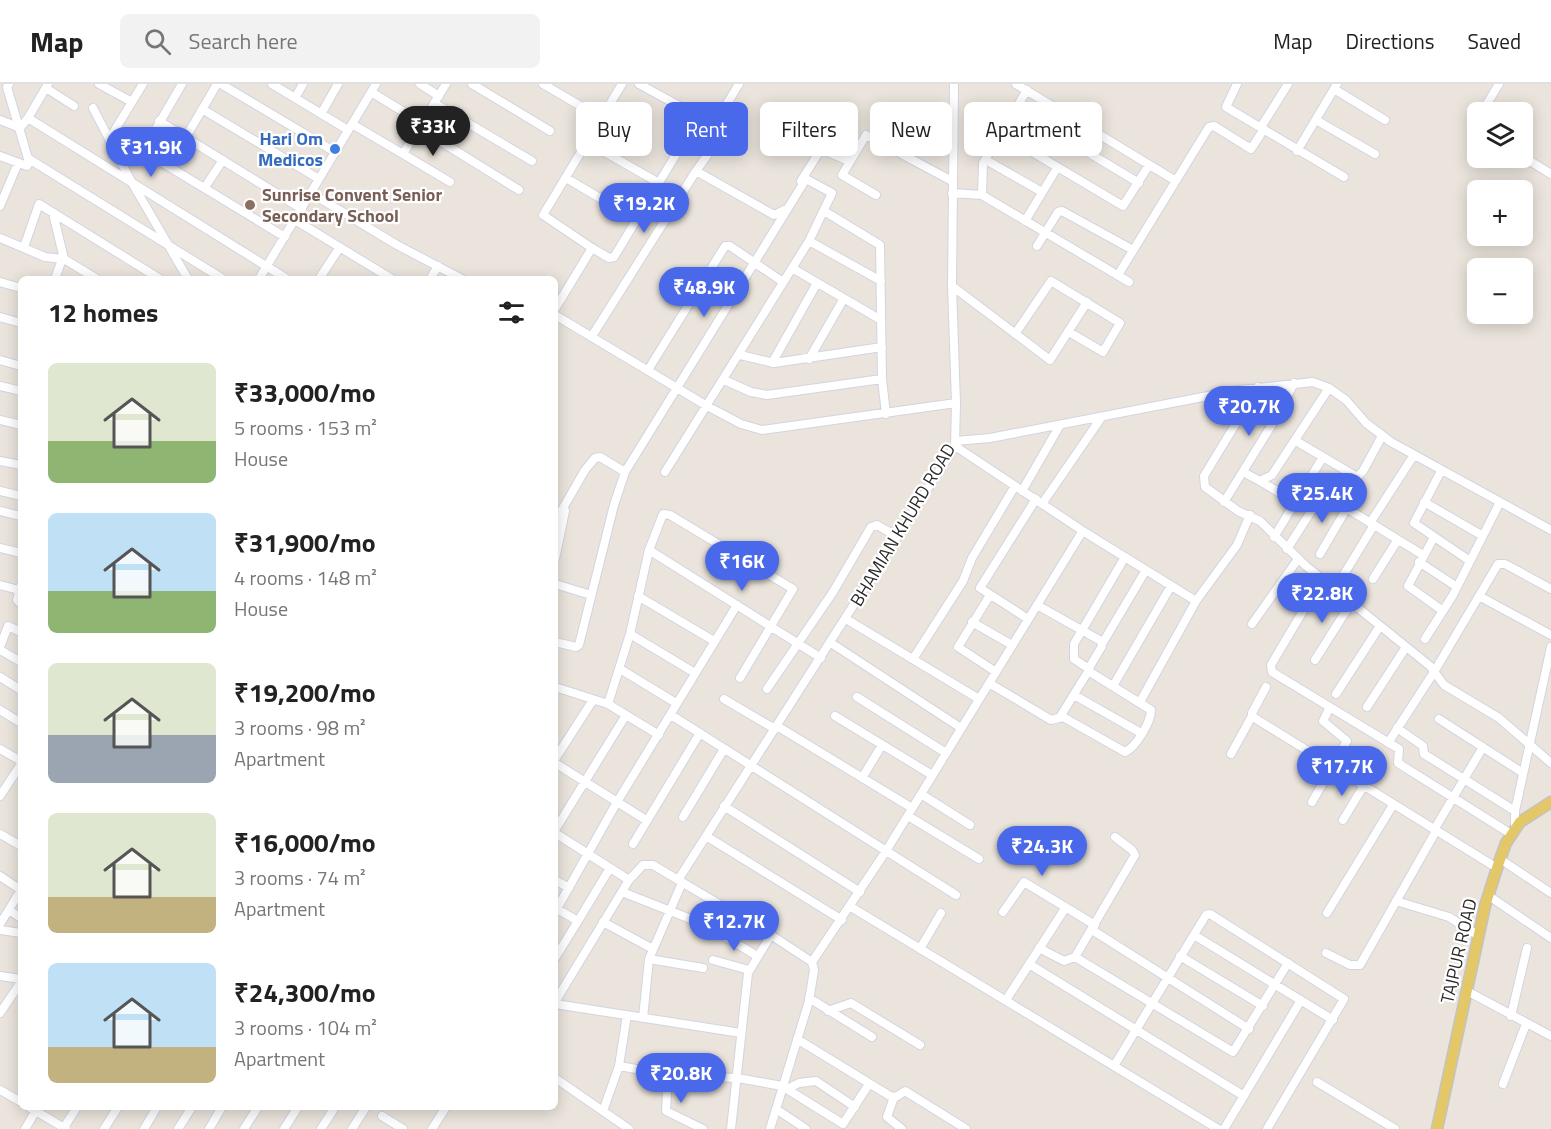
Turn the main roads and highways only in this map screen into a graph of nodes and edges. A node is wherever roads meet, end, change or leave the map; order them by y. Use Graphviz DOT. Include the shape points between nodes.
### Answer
graph roads {
  1 [pos="1551,802"];
  2 [pos="1437,1129"];
  1 -- 2 [label="main road, TAJPUR ROAD" via="1534,811 1513,832 1499,863"];
}
